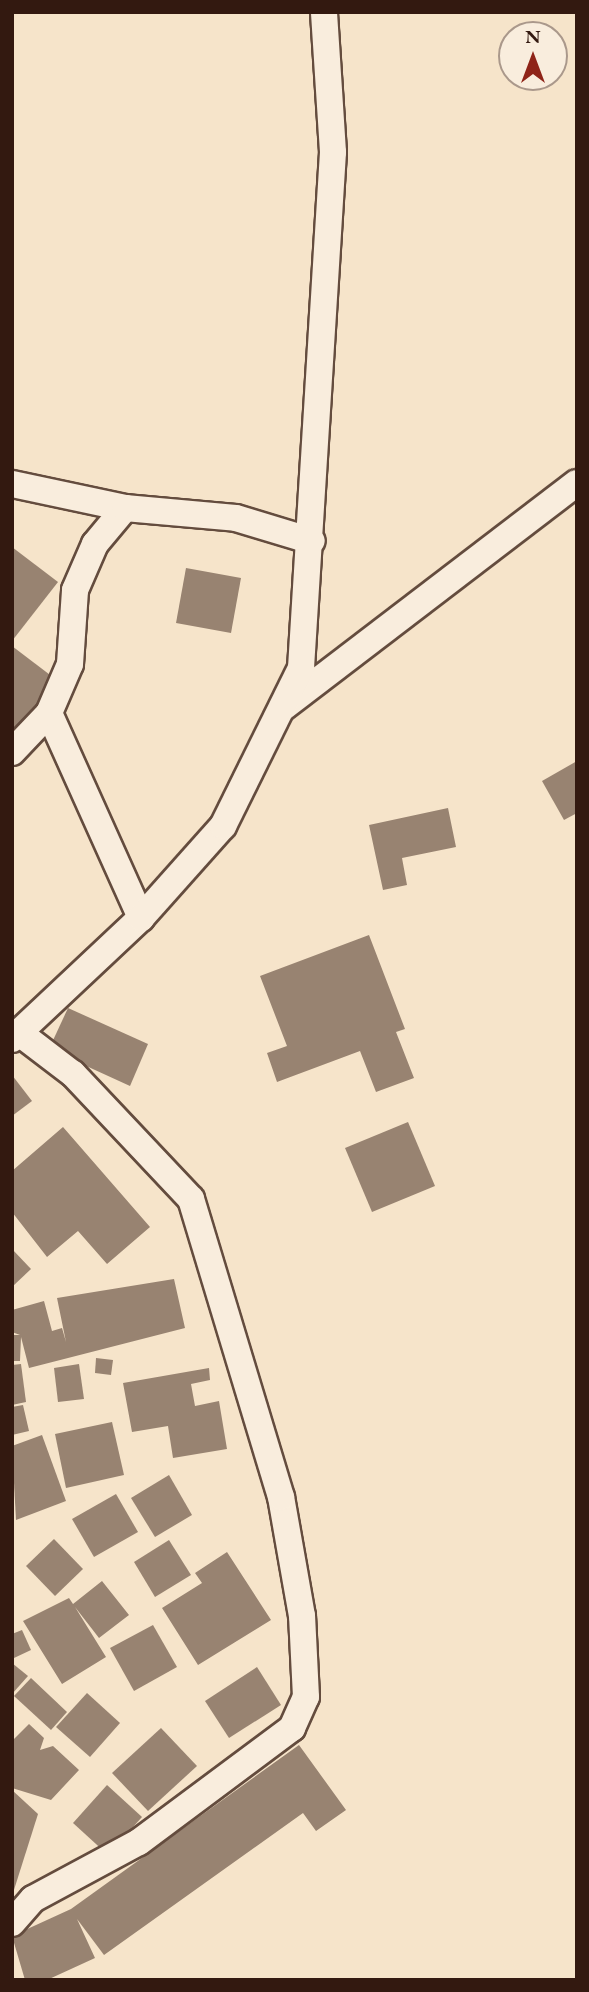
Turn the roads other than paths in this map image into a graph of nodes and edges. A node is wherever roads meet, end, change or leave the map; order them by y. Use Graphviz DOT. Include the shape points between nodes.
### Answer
graph roads {
  1 [pos="324,12"];
  2 [pos="577,483"];
  3 [pos="12,484"];
  4 [pos="125,508"];
  5 [pos="312,541"];
  6 [pos="284,707"];
  7 [pos="49,713"];
  8 [pos="12,752"];
  9 [pos="141,918"];
  10 [pos="17,1037"];
  11 [pos="12,1923"];
  1 -- 5 [label="street" via="333,152"];
  2 -- 6 [label="street"];
  3 -- 4 [label="street"];
  4 -- 5 [label="street" via="236,518"];
  4 -- 7 [label="street" via="95,544 75,590 70,664"];
  5 -- 6 [label="street" via="301,668"];
  6 -- 9 [label="street" via="223,826"];
  7 -- 8 [label="street"];
  7 -- 9 [label="street"];
  9 -- 10 [label="street"];
  10 -- 11 [label="street" via="73,1074 191,1199 281,1497 302,1616 306,1697 292,1728 139,1842 33,1899"];
}
